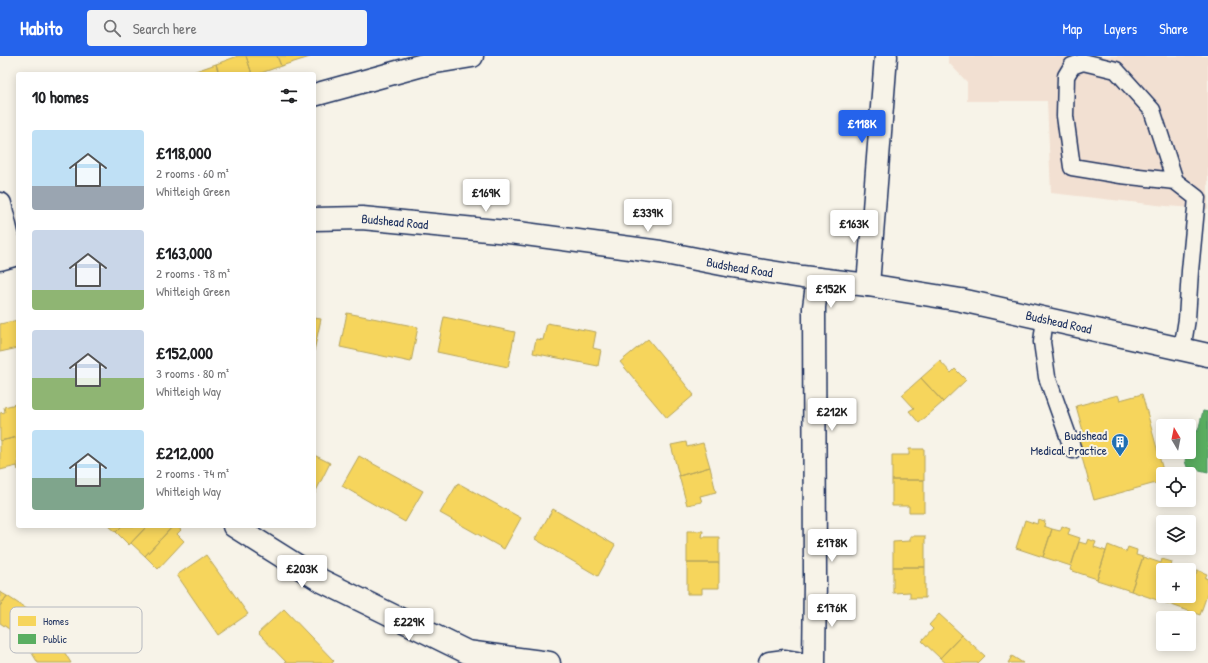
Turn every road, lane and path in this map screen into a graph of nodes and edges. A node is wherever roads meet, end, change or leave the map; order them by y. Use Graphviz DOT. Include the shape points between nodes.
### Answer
graph roads {
  1 [pos="472,56"];
  2 [pos="886,56"];
  3 [pos="316,94"];
  4 [pos="1174,181"];
  5 [pos="1202,198"];
  6 [pos="0,204"];
  7 [pos="316,219"];
  8 [pos="10,256"];
  9 [pos="818,279"];
  10 [pos="868,285"];
  11 [pos="1045,318"];
  12 [pos="1182,350"];
  13 [pos="1208,355"];
  14 [pos="1073,450"];
  15 [pos="237,528"];
  16 [pos="549,663"];
  17 [pos="770,663"];
  18 [pos="797,663"];
  19 [pos="814,663"];
  1 -- 3 [label="street" via="430,63"];
  2 -- 10 [label="street"];
  4 -- 4 [label="lane" via="1072,167 1065,116 1066,76 1072,66 1083,62 1116,70 1152,110"];
  4 -- 5 [label="lane"];
  5 -- 12 [label="lane" via="1190,271"];
  6 -- 8 [label="street"];
  7 -- 9 [label="street, Budshead Road" via="362,218 518,233 660,252"];
  9 -- 10 [label="street, Budshead Road"];
  9 -- 19 [label="street" via="814,307"];
  10 -- 11 [label="street, Budshead Road" via="961,300"];
  11 -- 12 [label="street, Budshead Road"];
  11 -- 14 [label="lane" via="1042,342 1047,377"];
  12 -- 13 [label="street, Budshead Road"];
  15 -- 16 [label="street" via="320,580 467,652"];
  17 -- 18 [label="street"];
}
